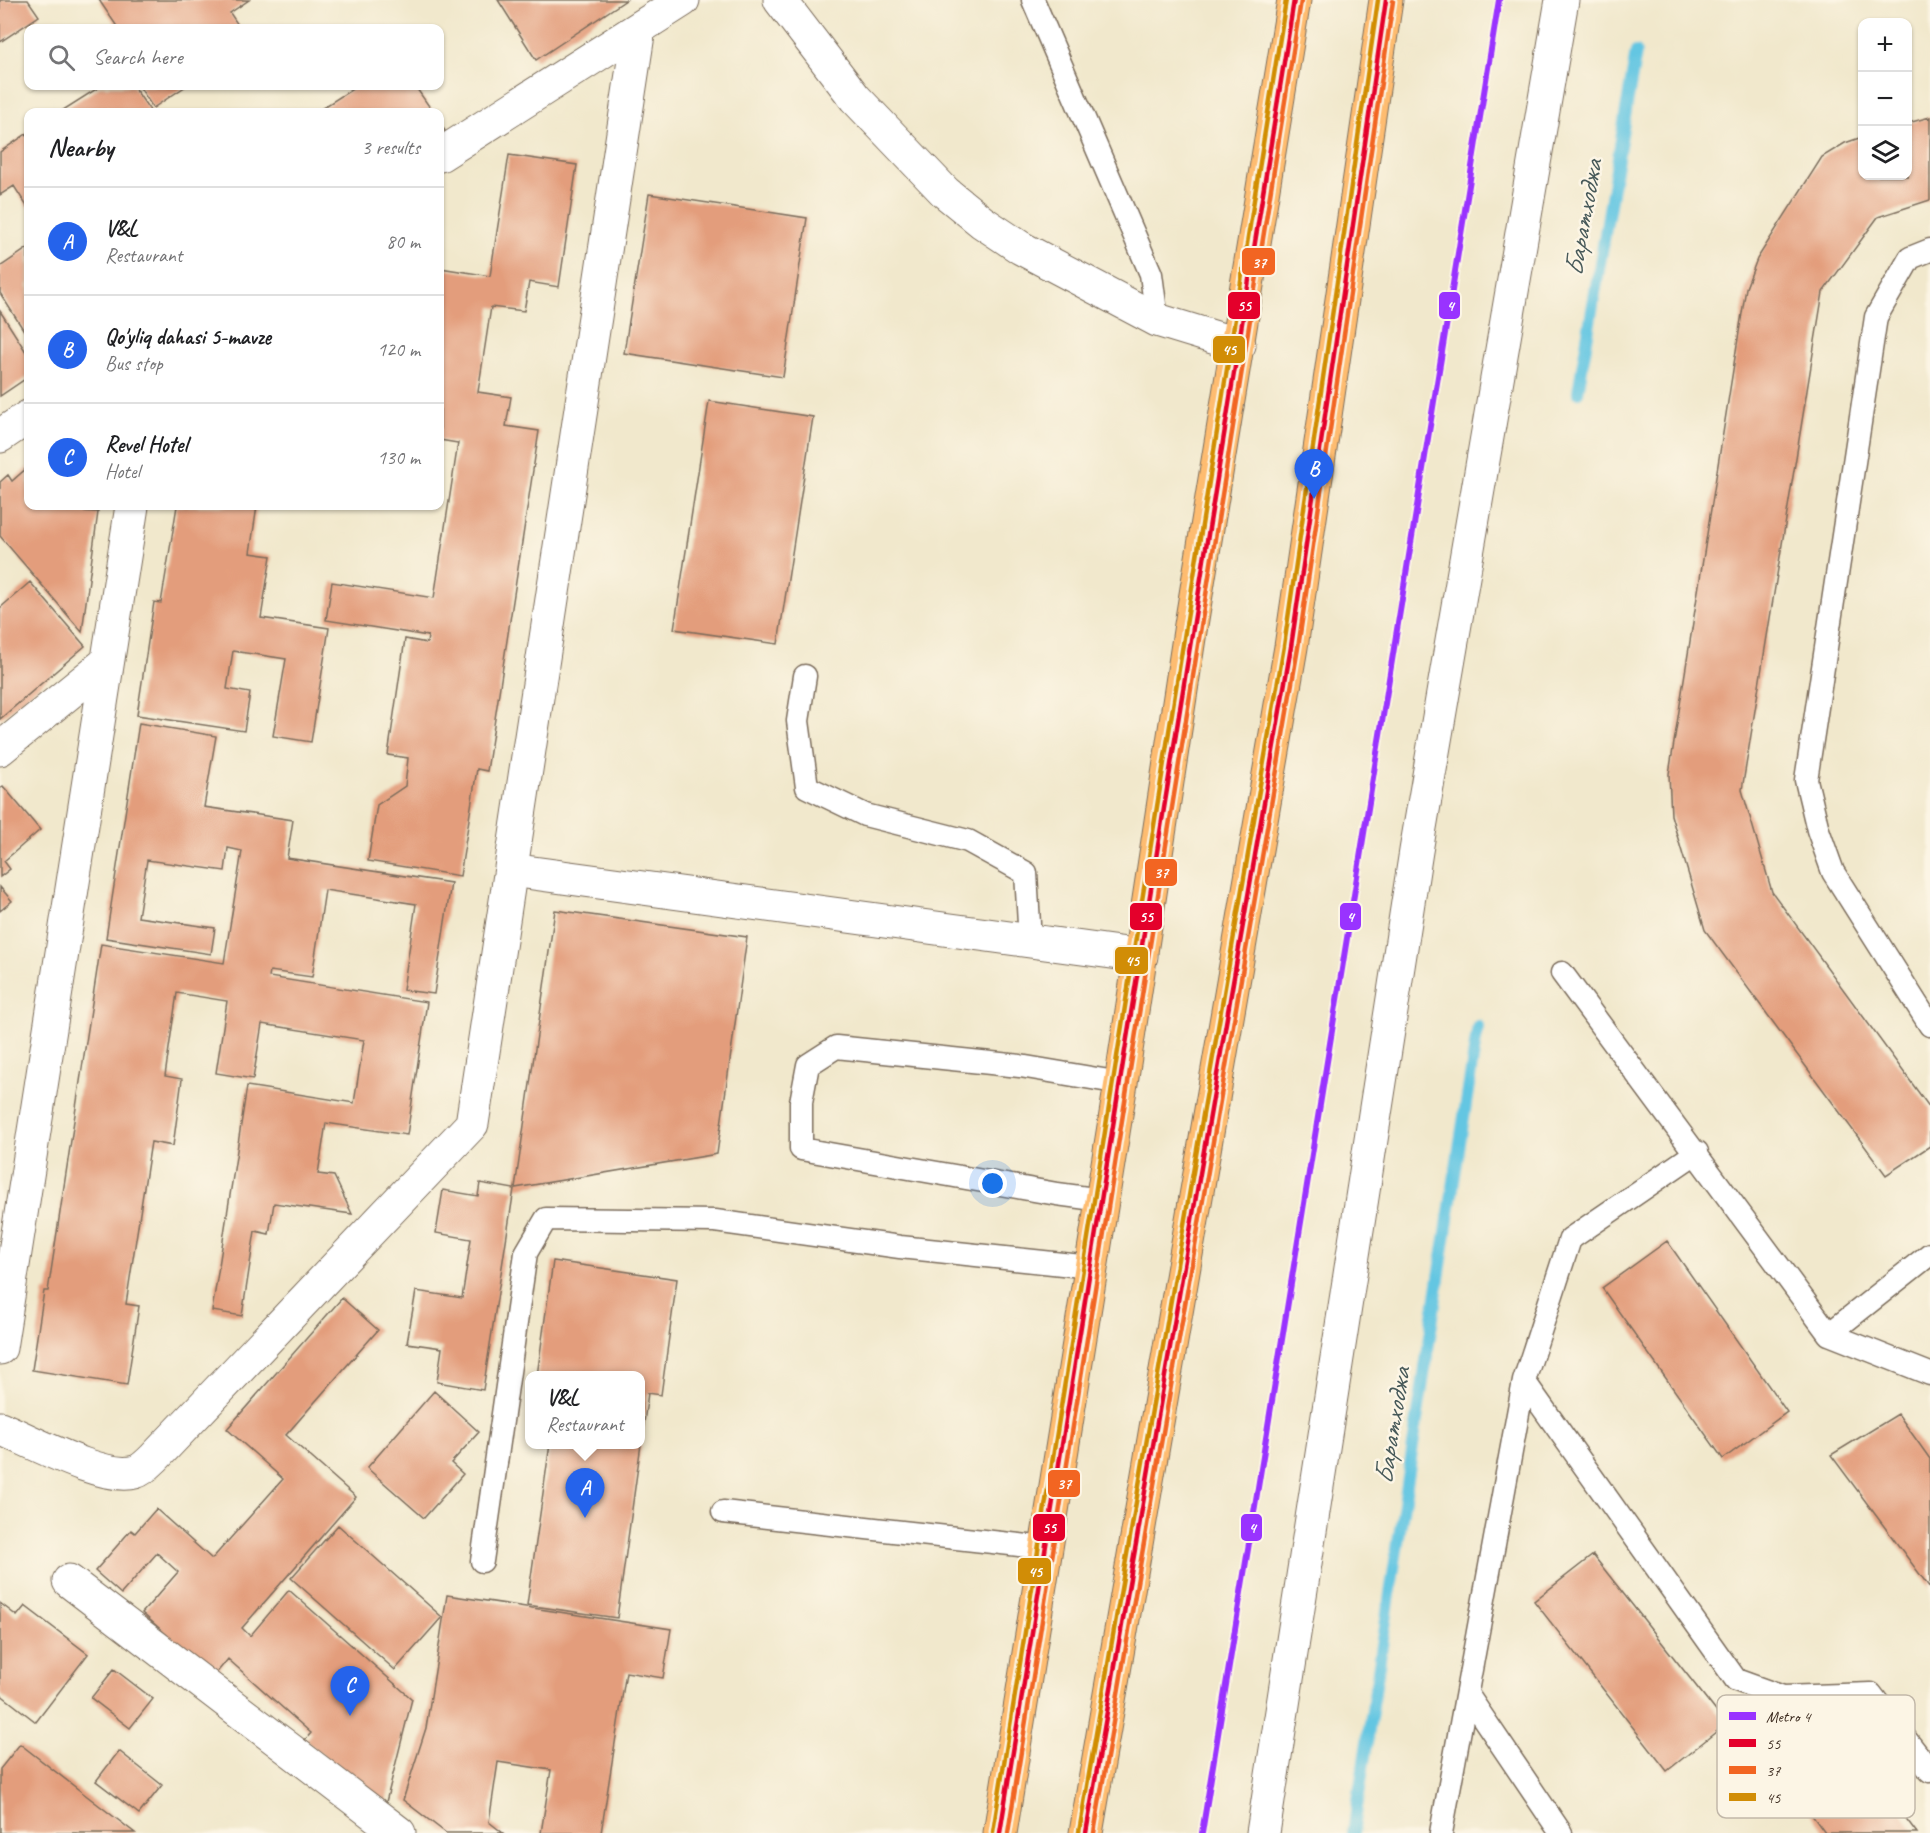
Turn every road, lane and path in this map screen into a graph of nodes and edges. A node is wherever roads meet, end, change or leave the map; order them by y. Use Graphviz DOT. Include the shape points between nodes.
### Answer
graph roads {
  1 [pos="683,0"];
  2 [pos="780,0"];
  3 [pos="1033,0"];
  4 [pos="1294,0"];
  5 [pos="1386,0"];
  6 [pos="1562,0"];
  7 [pos="639,28"];
  8 [pos="444,152"];
  9 [pos="1930,250"];
  10 [pos="1158,320"];
  11 [pos="1239,345"];
  12 [pos="24,420"];
  13 [pos="0,436"];
  14 [pos="131,510"];
  15 [pos="107,662"];
  16 [pos="805,676"];
  17 [pos="0,749"];
  18 [pos="511,870"];
  19 [pos="1030,941"];
  20 [pos="1141,956"];
  21 [pos="1562,973"];
  22 [pos="1930,1024"];
  23 [pos="1121,1083"];
  24 [pos="1697,1152"];
  25 [pos="1102,1200"];
  26 [pos="1930,1254"];
  27 [pos="1091,1267"];
  28 [pos="1829,1334"];
  29 [pos="0,1347"];
  30 [pos="1930,1374"];
  31 [pos="1524,1381"];
  32 [pos="0,1428"];
  33 [pos="723,1512"];
  34 [pos="1046,1548"];
  35 [pos="482,1561"];
  36 [pos="69,1581"];
  37 [pos="1467,1694"];
  38 [pos="1777,1695"];
  39 [pos="1842,1695"];
  40 [pos="1872,1695"];
  41 [pos="1915,1751"];
  42 [pos="1930,1771"];
  43 [pos="399,1833"];
  44 [pos="1000,1833"];
  45 [pos="1086,1833"];
  46 [pos="1263,1833"];
  47 [pos="1441,1833"];
  48 [pos="1561,1833"];
  1 -- 7 [label="street"];
  2 -- 10 [label="street" via="855,98 945,192 1022,248"];
  3 -- 10 [label="lane" via="1151,274"];
  4 -- 11 [label="highway"];
  5 -- 45 [label="highway" via="1291,647"];
  6 -- 46 [label="street" via="1416,850"];
  7 -- 8 [label="street"];
  7 -- 18 [label="street"];
  9 -- 22 [label="lane" via="1910,258 1876,317 1806,780 1833,872"];
  10 -- 11 [label="street"];
  11 -- 20 [label="highway" via="1190,631"];
  12 -- 13 [label="street"];
  14 -- 15 [label="street"];
  15 -- 17 [label="street"];
  15 -- 29 [label="street"];
  16 -- 19 [label="lane" via="798,721 807,787 865,815 968,841 1026,873"];
  18 -- 19 [label="street"];
  18 -- 32 [label="street" via="472,1124 162,1450 136,1472 114,1474 93,1468"];
  19 -- 20 [label="street"];
  20 -- 23 [label="highway"];
  21 -- 24 [label="lane"];
  23 -- 25 [label="highway"];
  23 -- 25 [label="lane" via="1020,1066 836,1047 808,1065 801,1102 801,1149"];
  24 -- 28 [label="lane"];
  24 -- 31 [label="lane" via="1570,1239"];
  25 -- 27 [label="highway"];
  26 -- 28 [label="lane"];
  27 -- 34 [label="highway"];
  27 -- 35 [label="lane" via="900,1247 716,1221 546,1219 525,1253"];
  28 -- 30 [label="lane"];
  31 -- 37 [label="lane"];
  31 -- 38 [label="lane" via="1736,1680"];
  33 -- 34 [label="lane"];
  34 -- 44 [label="highway"];
  36 -- 43 [label="street"];
  37 -- 47 [label="lane"];
  37 -- 48 [label="lane"];
  39 -- 40 [label="lane"];
  41 -- 42 [label="lane"];
}
